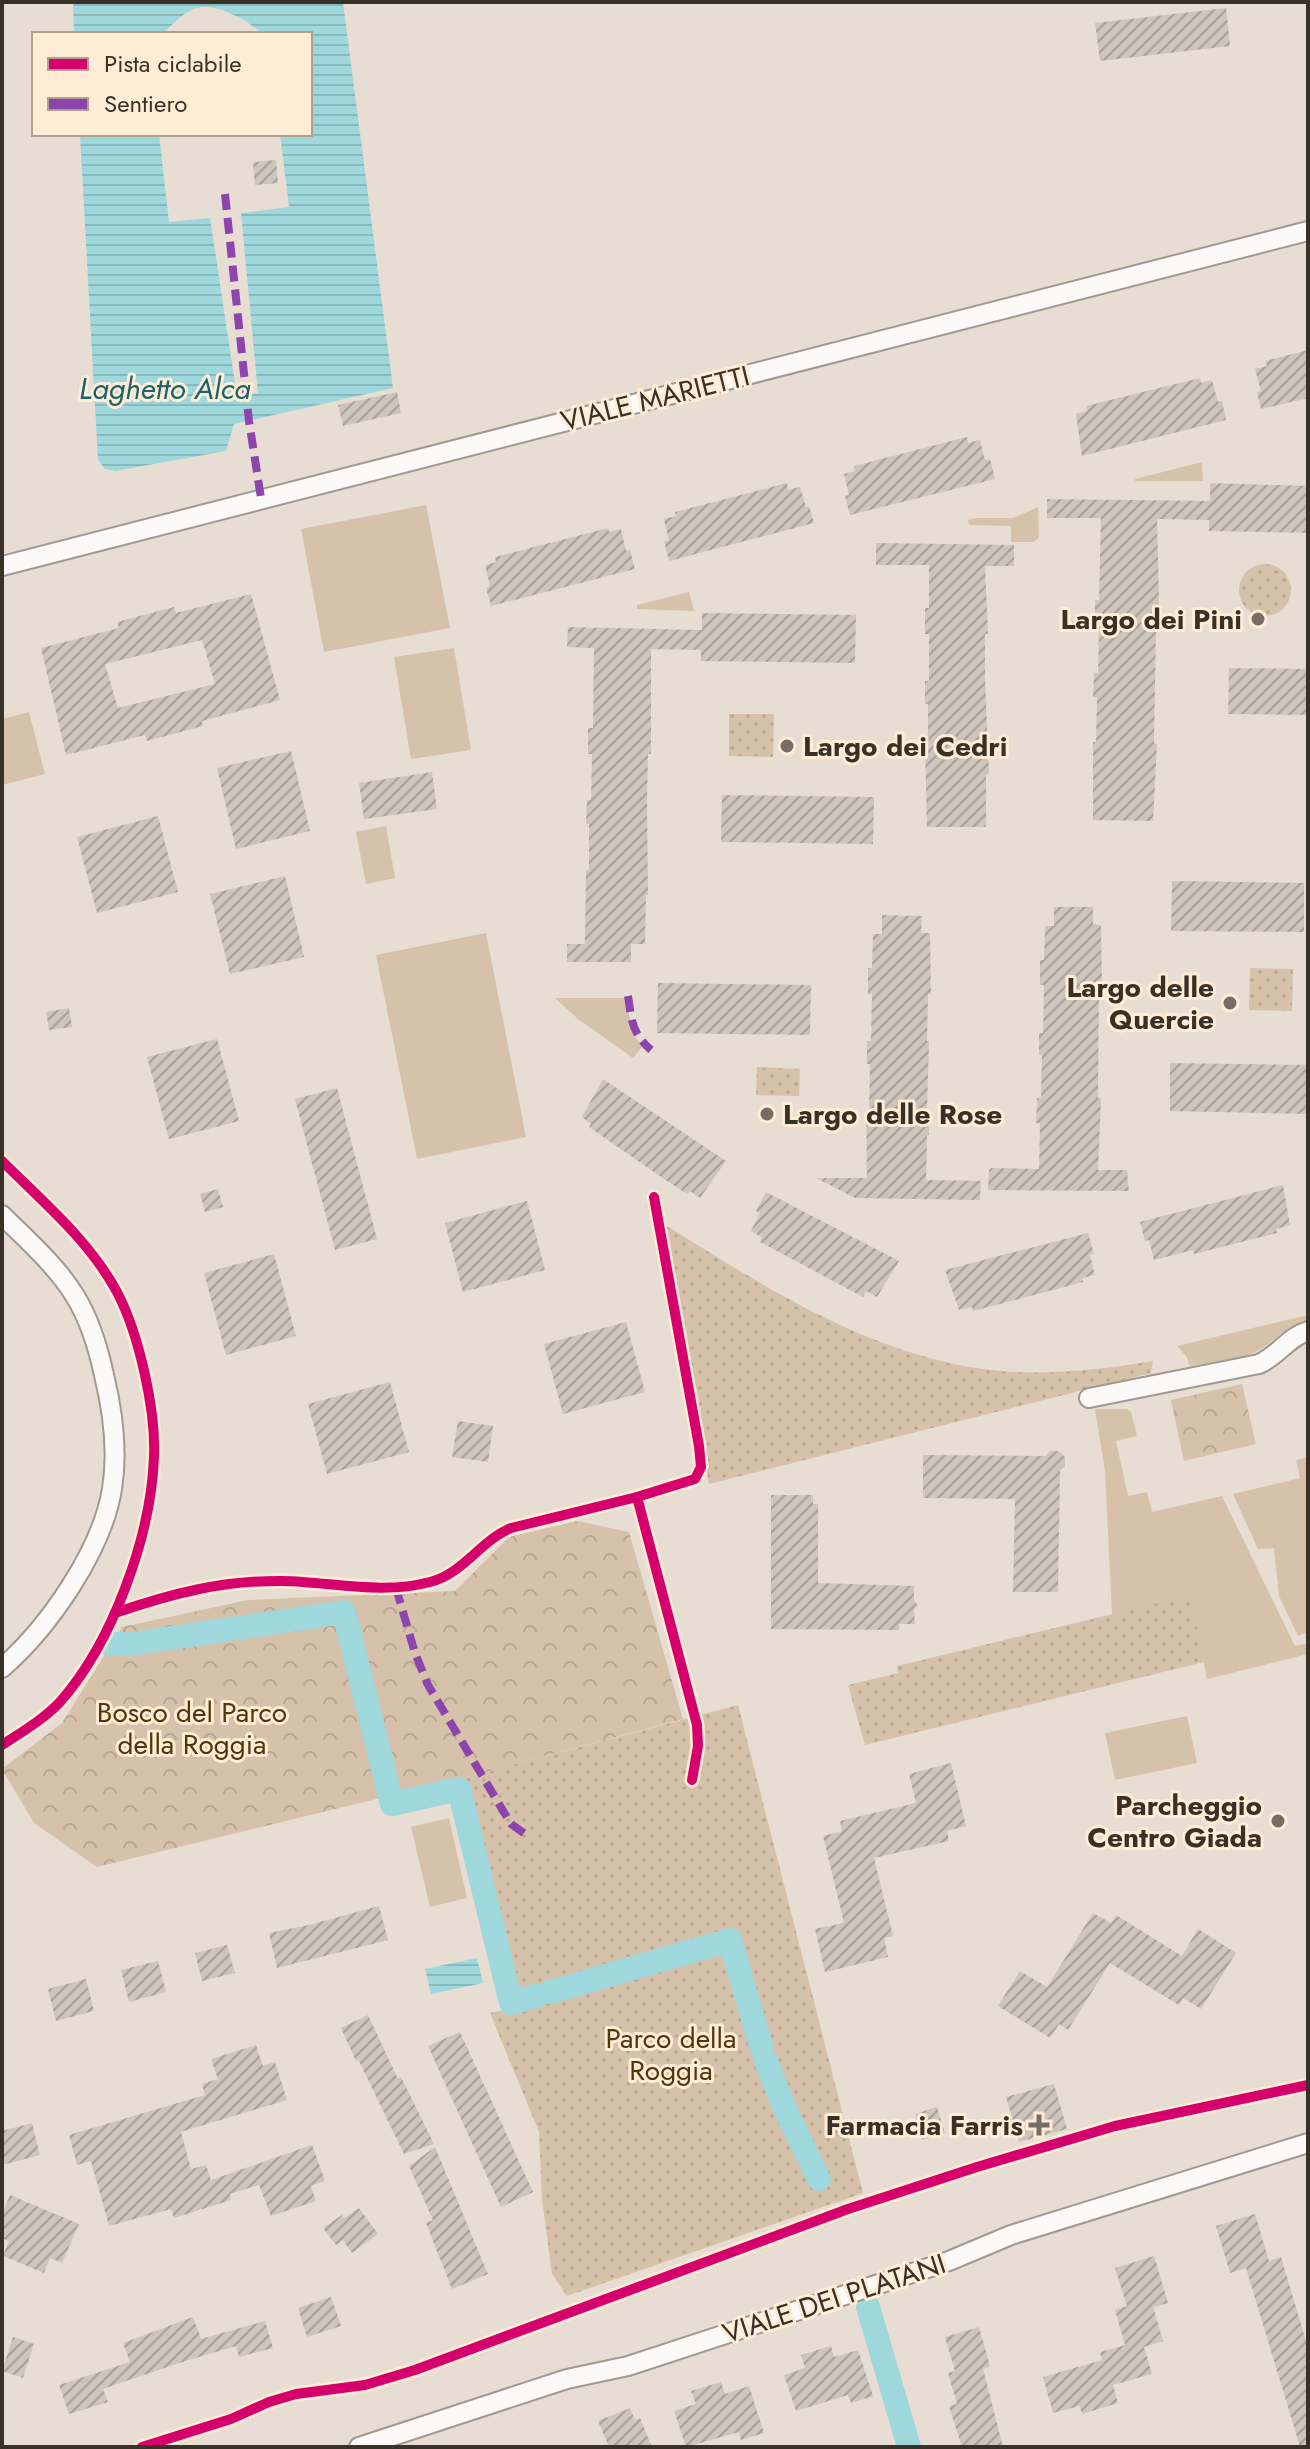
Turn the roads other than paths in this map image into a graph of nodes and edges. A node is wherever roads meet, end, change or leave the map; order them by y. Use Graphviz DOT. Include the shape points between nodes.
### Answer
graph roads {
  1 [pos="1308,231"];
  2 [pos="2,566"];
  3 [pos="2,1215"];
  4 [pos="1308,1331"];
  5 [pos="1089,1398"];
  6 [pos="2,1668"];
  7 [pos="1308,2143"];
  8 [pos="359,2447"];
  1 -- 2 [label="street, VIALE MARIETTI"];
  3 -- 6 [label="street" via="60,1274 87,1317 109,1395 115,1441 108,1508 88,1555 56,1605"];
  4 -- 5 [label="street" via="1259,1364"];
  7 -- 8 [label="street, VIALE DEI PLATANI" via="1011,2235 949,2261 628,2366 580,2375"];
}
